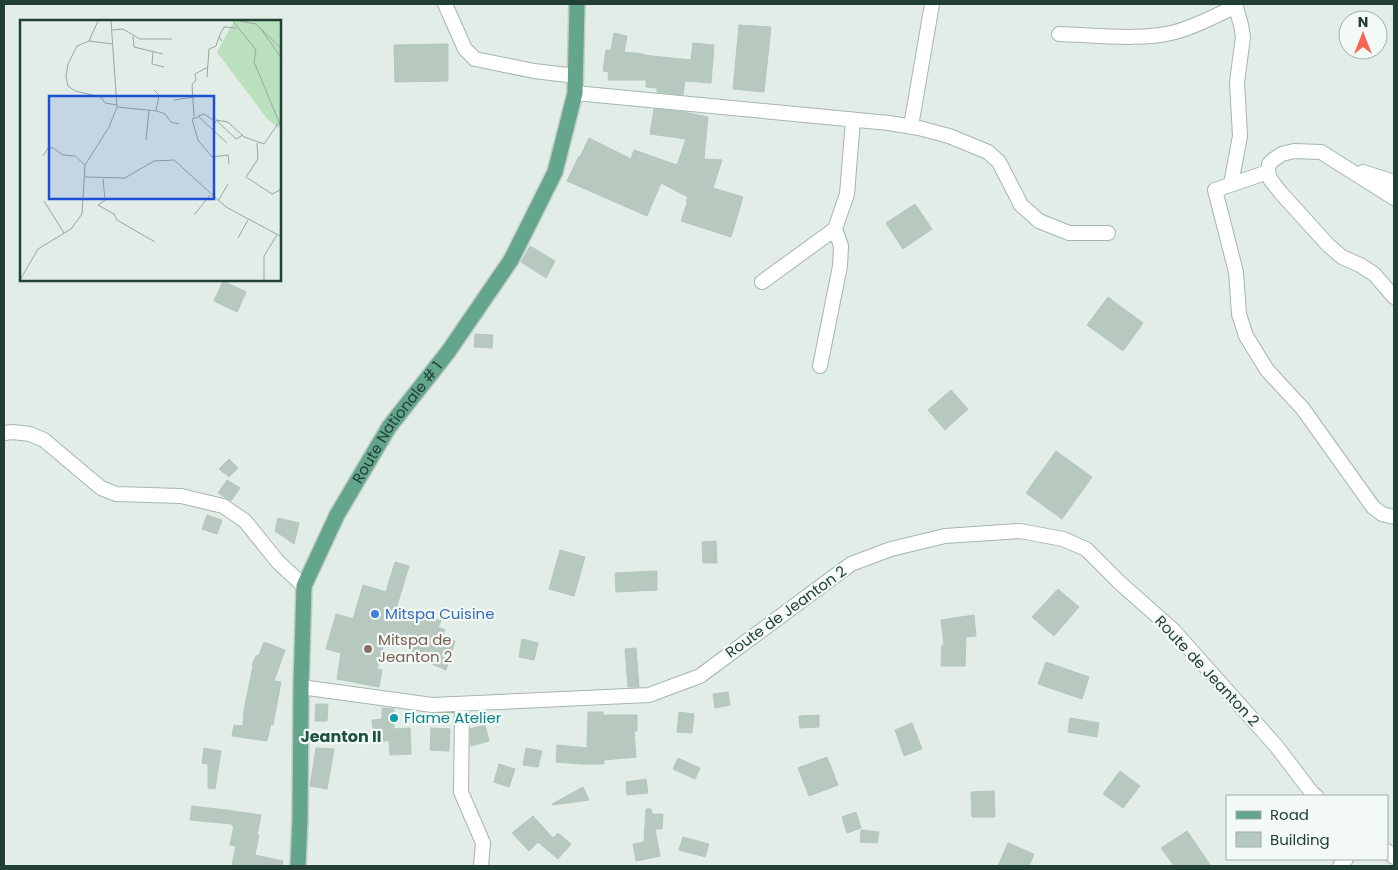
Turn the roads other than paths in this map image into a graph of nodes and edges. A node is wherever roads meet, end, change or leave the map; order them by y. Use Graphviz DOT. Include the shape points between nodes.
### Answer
graph roads {
  1 [pos="445,4"];
  2 [pos="577,4"];
  3 [pos="932,4"];
  4 [pos="1235,5"];
  5 [pos="1059,34"];
  6 [pos="576,76"];
  7 [pos="576,93"];
  8 [pos="853,120"];
  9 [pos="911,126"];
  10 [pos="1332,160"];
  11 [pos="1268,172"];
  12 [pos="1394,182"];
  13 [pos="1231,184"];
  14 [pos="1394,198"];
  15 [pos="835,229"];
  16 [pos="1108,233"];
  17 [pos="762,282"];
  18 [pos="1394,297"];
  19 [pos="820,366"];
  20 [pos="4,432"];
  21 [pos="1394,517"];
  22 [pos="304,586"];
  23 [pos="301,687"];
  24 [pos="462,704"];
  25 [pos="1315,795"];
  26 [pos="298,866"];
  27 [pos="481,866"];
  1 -- 6 [label="street" via="465,49 475,59"];
  2 -- 6 [label="main road, Route Nationale # 1"];
  3 -- 9 [label="street"];
  4 -- 5 [label="street" via="1176,32 1153,36"];
  4 -- 13 [label="street" via="1243,37 1237,82 1240,136"];
  6 -- 7 [label="main road, Route Nationale # 1"];
  7 -- 8 [label="street"];
  7 -- 22 [label="main road, Route Nationale # 1" via="555,172 511,260 448,352 389,427 337,515"];
  8 -- 9 [label="street"];
  8 -- 15 [label="street" via="847,194"];
  9 -- 16 [label="street" via="949,136 988,152 999,162 1021,205 1039,221 1069,233"];
  10 -- 11 [label="street" via="1321,152 1282,154 1269,164"];
  10 -- 12 [label="street"];
  10 -- 14 [label="street"];
  11 -- 13 [label="street"];
  11 -- 18 [label="street" via="1281,194 1328,245 1342,257 1374,274"];
  13 -- 21 [label="street" via="1215,190 1236,272 1240,314 1246,336 1267,370 1303,409 1373,507"];
  15 -- 17 [label="street"];
  15 -- 19 [label="street" via="841,246 840,266"];
  20 -- 22 [label="street" via="30,434 44,440 101,488 116,494 181,496 223,506 245,521 278,562"];
  22 -- 23 [label="main road, Route Nationale # 1"];
  23 -- 24 [label="street, Route de Jeanton 2" via="432,705"];
  23 -- 26 [label="main road, Route Nationale # 1"];
  24 -- 25 [label="street, Route de Jeanton 2" via="650,695 700,676 851,564 891,548 945,536 1020,531 1062,539 1086,549 1173,630 1277,747"];
  24 -- 27 [label="street" via="461,792 484,843"];
}
